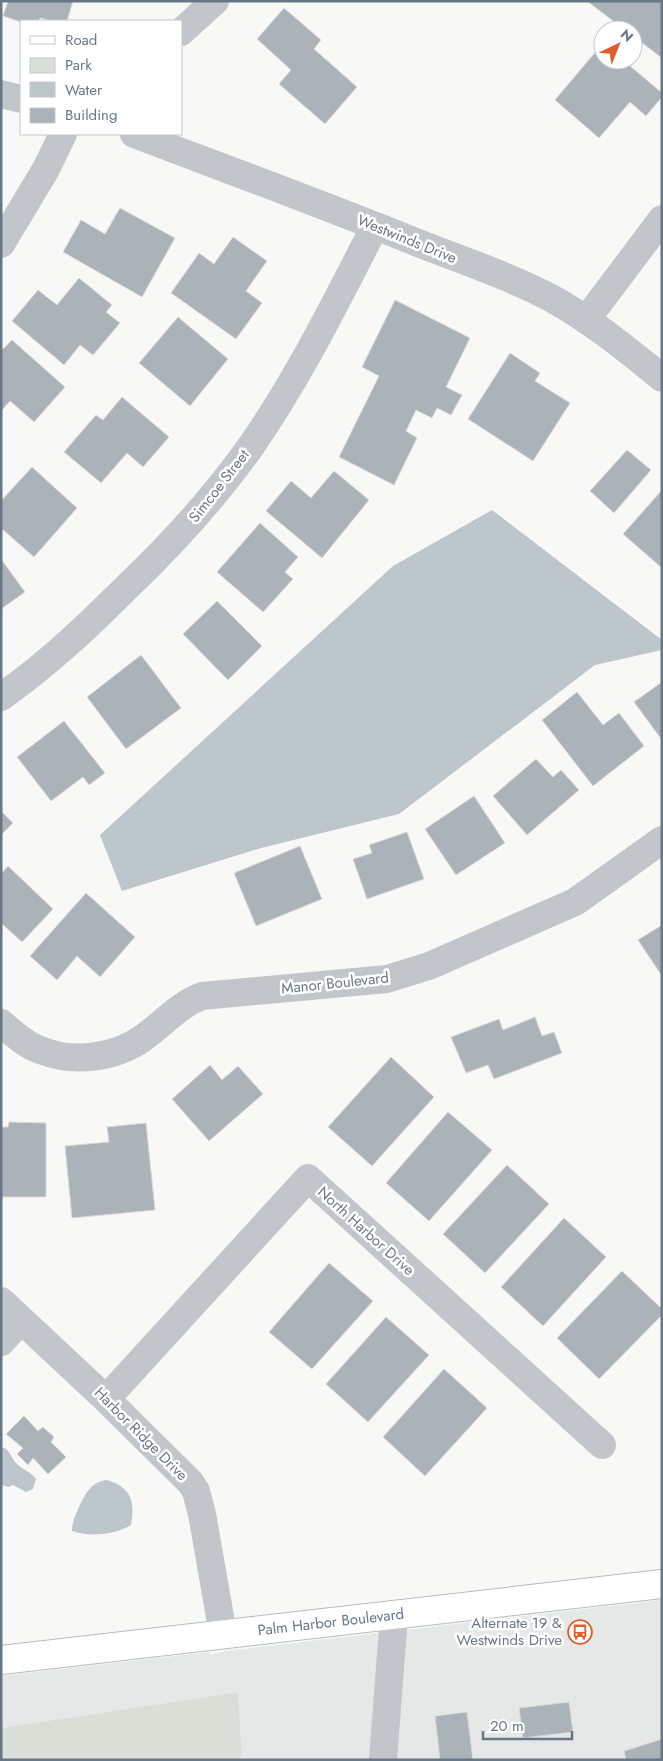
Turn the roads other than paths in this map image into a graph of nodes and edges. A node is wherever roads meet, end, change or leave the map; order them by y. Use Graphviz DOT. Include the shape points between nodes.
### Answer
graph roads {
  1 [pos="215,1"];
  2 [pos="182,31"];
  3 [pos="1,94"];
  4 [pos="20,99"];
  5 [pos="62,135"];
  6 [pos="137,135"];
  7 [pos="662,219"];
  8 [pos="375,226"];
  9 [pos="1,244"];
  10 [pos="586,320"];
  11 [pos="662,378"];
  12 [pos="1,697"];
  13 [pos="662,840"];
  14 [pos="1,1023"];
  15 [pos="1,1301"];
  16 [pos="21,1320"];
  17 [pos="1,1342"];
  18 [pos="106,1399"];
  19 [pos="602,1445"];
  20 [pos="662,1584"];
  21 [pos="394,1615"];
  22 [pos="223,1634"];
  23 [pos="1,1660"];
  24 [pos="383,1760"];
  1 -- 2 [label="street"];
  3 -- 4 [label="street"];
  5 -- 9 [label="street"];
  6 -- 8 [label="street, Westwinds Drive"];
  7 -- 10 [label="street"];
  8 -- 10 [label="street, Westwinds Drive" via="521,284"];
  8 -- 12 [label="street, Simcoe Street" via="300,368 228,477 179,537 89,625"];
  10 -- 11 [label="street, Westwinds Drive"];
  13 -- 14 [label="street, Manor Boulevard" via="575,902 406,974 387,979 202,996 188,1001 130,1047 89,1057 69,1057 42,1051 21,1040"];
  15 -- 16 [label="street, Harbor Ridge Drive"];
  16 -- 17 [label="street"];
  16 -- 18 [label="street, Harbor Ridge Drive"];
  18 -- 19 [label="street, North Harbor Drive" via="308,1178"];
  18 -- 22 [label="street, Harbor Ridge Drive" via="196,1491"];
  20 -- 21 [label="main road, Palm Harbor Boulevard"];
  21 -- 22 [label="main road, Palm Harbor Boulevard"];
  21 -- 24 [label="street"];
  22 -- 23 [label="main road, Palm Harbor Boulevard"];
}
